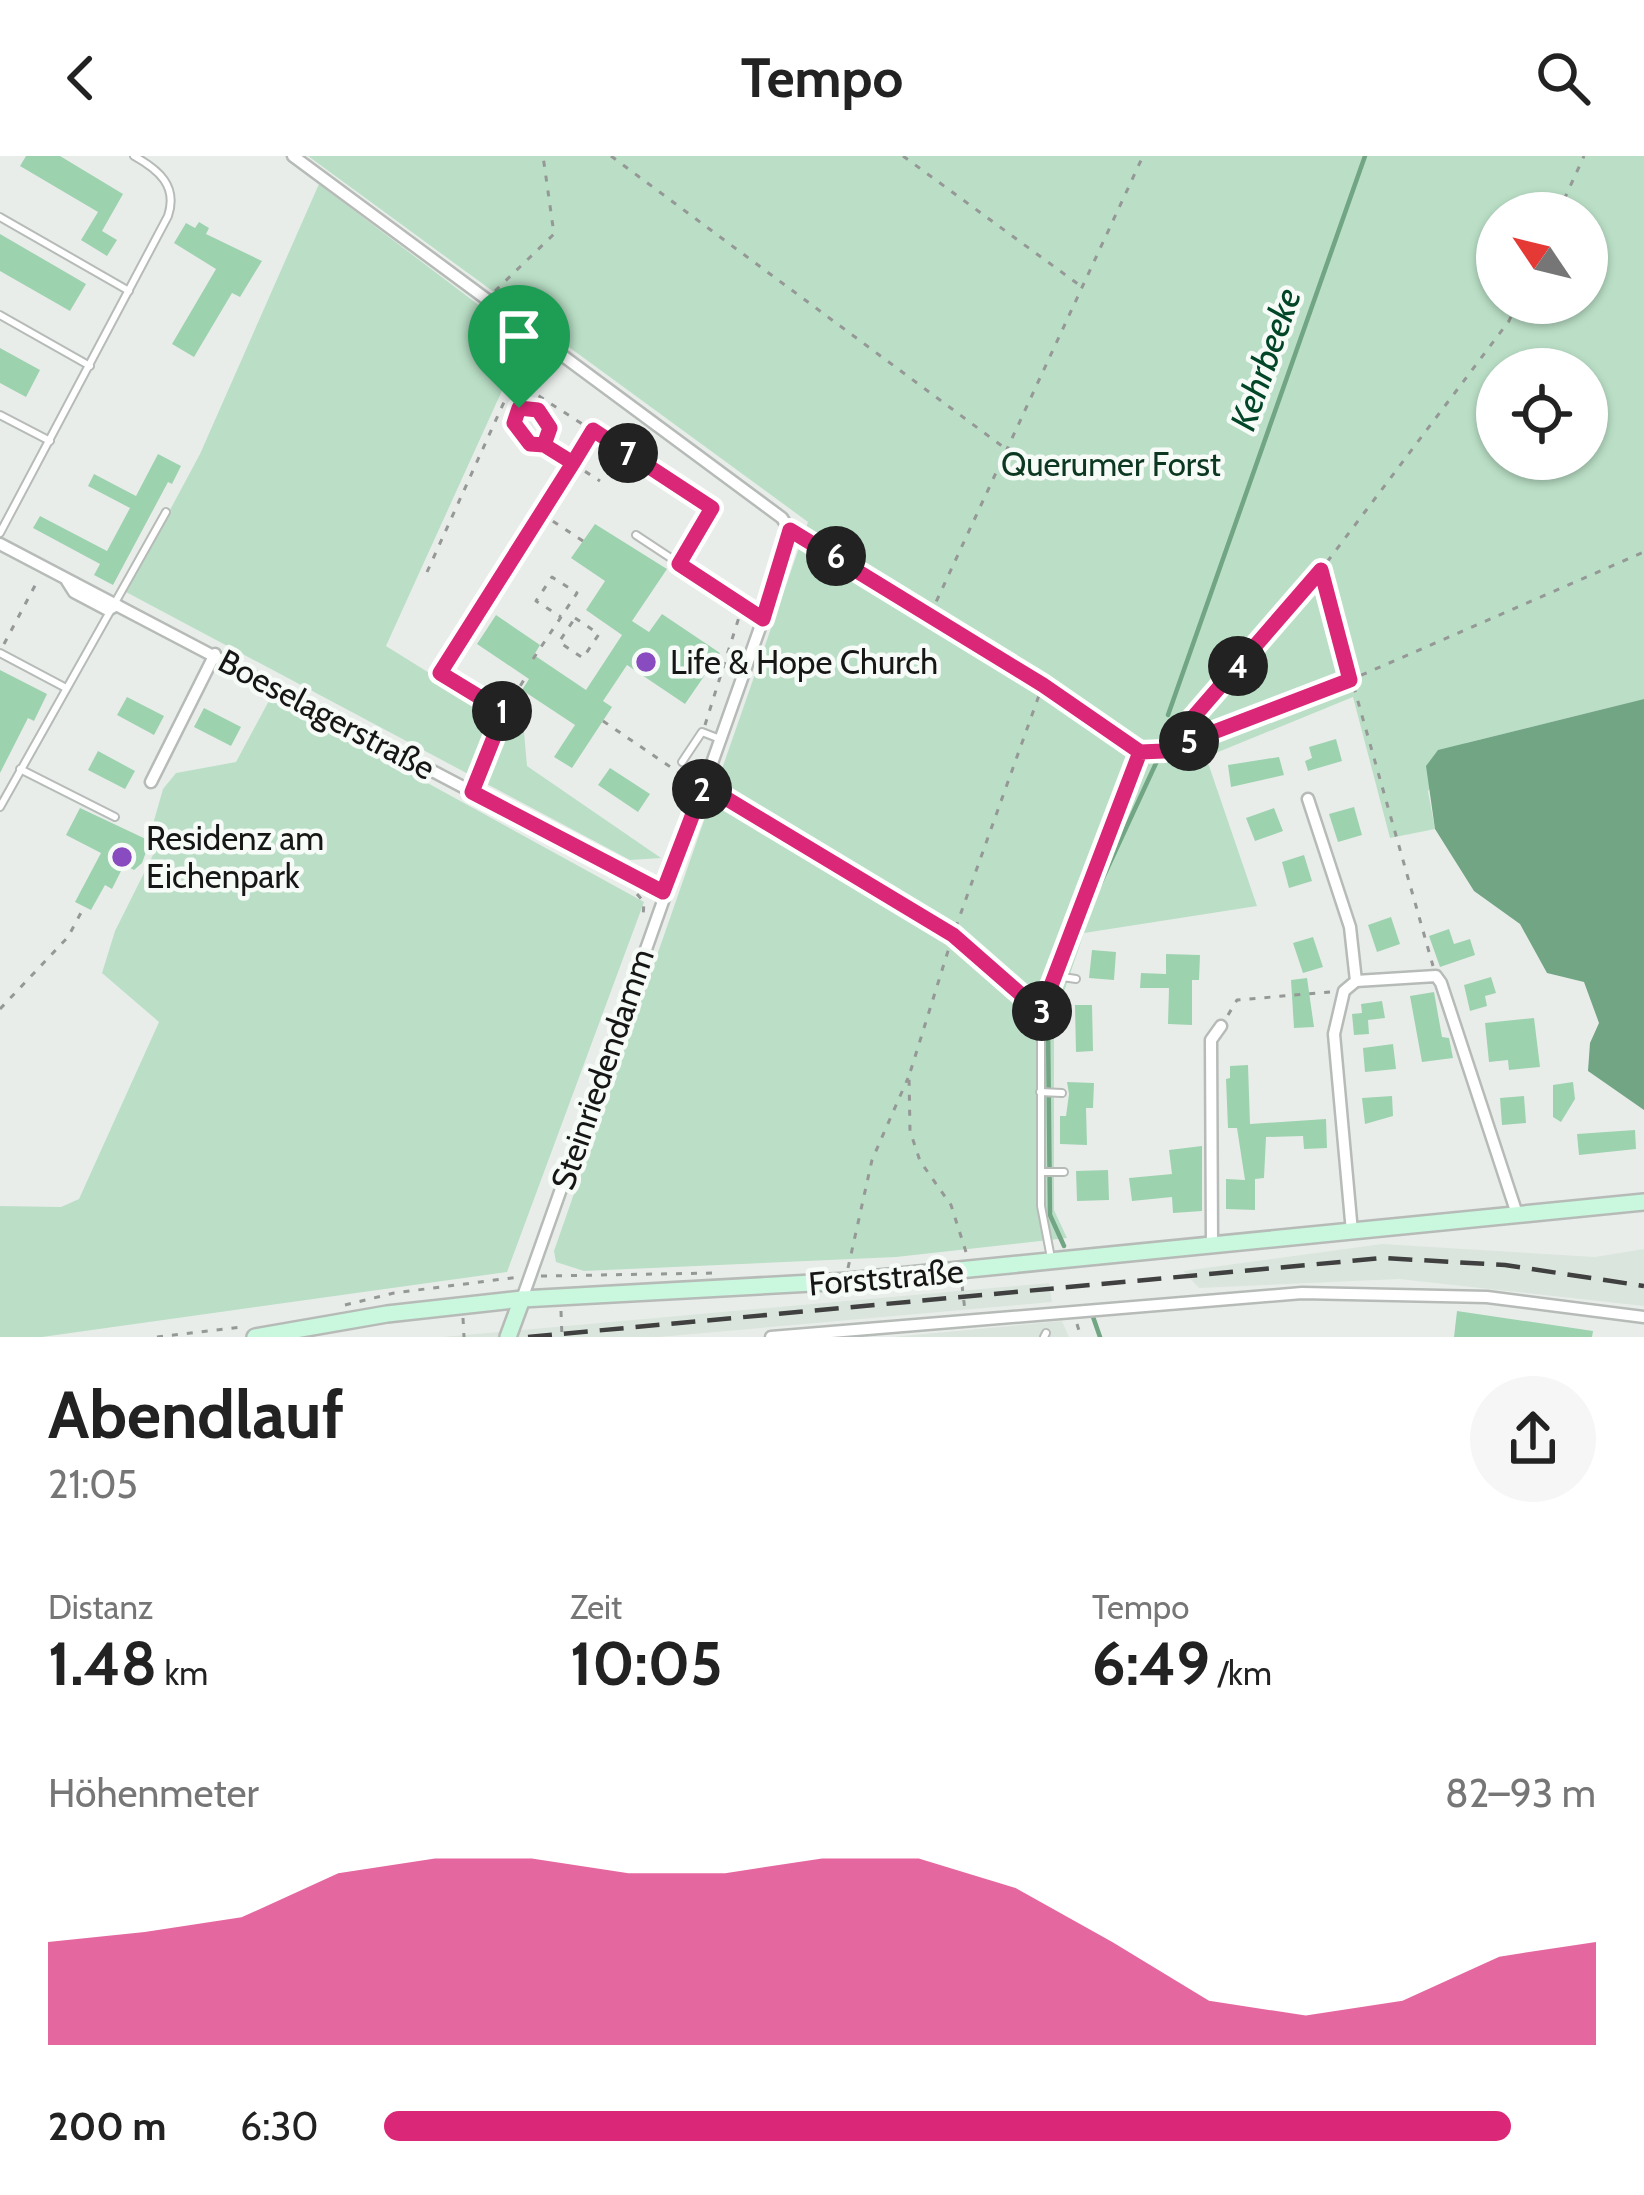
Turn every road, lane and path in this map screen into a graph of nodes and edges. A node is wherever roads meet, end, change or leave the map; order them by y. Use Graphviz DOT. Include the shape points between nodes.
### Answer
graph roads {
  1 [pos="134,156"];
  2 [pos="293,156"];
  3 [pos="544,156"];
  4 [pos="611,156"];
  5 [pos="903,156"];
  6 [pos="1143,156"];
  7 [pos="1584,156"];
  8 [pos="1568,192"];
  9 [pos="0,217"];
  10 [pos="1084,288"];
  11 [pos="129,290"];
  12 [pos="488,298"];
  13 [pos="0,315"];
  14 [pos="1507,324"];
  15 [pos="90,366"];
  16 [pos="0,415"];
  17 [pos="593,430"];
  18 [pos="50,441"];
  19 [pos="544,445"];
  20 [pos="1007,451"];
  21 [pos="573,463"];
  22 [pos="600,481"];
  23 [pos="166,512"];
  24 [pos="542,514"];
  25 [pos="790,530"];
  26 [pos="0,533"];
  27 [pos="636,535"];
  28 [pos="583,541"];
  29 [pos="0,544"];
  30 [pos="1644,552"];
  31 [pos="679,564"];
  32 [pos="44,567"];
  33 [pos="1321,570"];
  34 [pos="427,572"];
  35 [pos="117,605"];
  36 [pos="743,606"];
  37 [pos="560,617"];
  38 [pos="930,617"];
  39 [pos="763,619"];
  40 [pos="556,623"];
  41 [pos="567,630"];
  42 [pos="0,652"];
  43 [pos="215,655"];
  44 [pos="533,659"];
  45 [pos="526,675"];
  46 [pos="1350,680"];
  47 [pos="1043,685"];
  48 [pos="66,688"];
  49 [pos="504,712"];
  50 [pos="603,722"];
  51 [pos="702,732"];
  52 [pos="720,739"];
  53 [pos="1164,751"];
  54 [pos="1140,752"];
  55 [pos="682,762"];
  56 [pos="20,769"];
  57 [pos="151,782"];
  58 [pos="704,785"];
  59 [pos="472,792"];
  60 [pos="1308,799"];
  61 [pos="0,807"];
  62 [pos="115,817"];
  63 [pos="631,887"];
  64 [pos="663,892"];
  65 [pos="84,907"];
  66 [pos="643,917"];
  67 [pos="1072,927"];
  68 [pos="953,935"];
  69 [pos="1056,976"];
  70 [pos="1436,976"];
  71 [pos="1076,979"];
  72 [pos="1356,981"];
  73 [pos="1345,991"];
  74 [pos="0,1009"];
  75 [pos="1041,1012"];
  76 [pos="1221,1026"];
  77 [pos="909,1076"];
  78 [pos="1040,1092"];
  79 [pos="1062,1093"];
  80 [pos="1041,1172"];
  81 [pos="1064,1172"];
  82 [pos="1644,1202"];
  83 [pos="1517,1214"];
  84 [pos="1352,1232"];
  85 [pos="1212,1246"];
  86 [pos="1052,1261"];
  87 [pos="520,1266"];
  88 [pos="961,1270"];
  89 [pos="554,1276"];
  90 [pos="561,1279"];
  91 [pos="848,1281"];
  92 [pos="462,1286"];
  93 [pos="522,1299"];
  94 [pos="1644,1317"];
  95 [pos="967,1319"];
  96 [pos="254,1337"];
  97 [pos="508,1337"];
  98 [pos="771,1337"];
  1 -- 11 [label="lane" via="161,174 172,204"];
  2 -- 12 [label="street"];
  3 -- 12 [label="path" via="554,234"];
  4 -- 20 [label="path"];
  5 -- 10 [label="path"];
  6 -- 10 [label="path"];
  7 -- 8 [label="path"];
  9 -- 11 [label="lane"];
  10 -- 20 [label="path"];
  11 -- 15 [label="lane"];
  12 -- 25 [label="street"];
  13 -- 15 [label="lane"];
  14 -- 33 [label="path"];
  15 -- 18 [label="lane"];
  16 -- 18 [label="lane"];
  17 -- 21 [label="path"];
  17 -- 31 [label="path" via="712,508"];
  17 -- 34 [label="path" via="514,380"];
  18 -- 26 [label="lane"];
  19 -- 19 [label="path" via="530,444 516,427 519,408 534,407 546,419"];
  19 -- 21 [label="path"];
  20 -- 38 [label="path"];
  21 -- 22 [label="path"];
  21 -- 24 [label="path"];
  23 -- 35 [label="lane"];
  24 -- 28 [label="path"];
  24 -- 49 [label="path" via="440,673"];
  25 -- 38 [label="path"];
  25 -- 39 [label="street, Steinriedendamm"];
  27 -- 31 [label="lane"];
  29 -- 32 [label="street, Boeselagerstraße"];
  30 -- 46 [label="path"];
  31 -- 36 [label="lane"];
  32 -- 35 [label="street, Boeselagerstraße"];
  32 -- 42 [label="path"];
  33 -- 46 [label="path"];
  33 -- 53 [label="path"];
  35 -- 43 [label="street, Boeselagerstraße"];
  35 -- 48 [label="lane"];
  36 -- 39 [label="lane"];
  36 -- 51 [label="path"];
  37 -- 37 [label="path" via="577,593 552,577 536,601"];
  37 -- 40 [label="path"];
  38 -- 47 [label="path"];
  39 -- 52 [label="street, Steinriedendamm"];
  40 -- 41 [label="path"];
  40 -- 44 [label="path"];
  41 -- 41 [label="path" via="575,618 599,634 583,658 559,642"];
  42 -- 48 [label="lane"];
  43 -- 57 [label="street"];
  43 -- 59 [label="street, Boeselagerstraße"];
  45 -- 49 [label="path"];
  46 -- 53 [label="path"];
  46 -- 70 [label="path"];
  47 -- 54 [label="path"];
  47 -- 68 [label="path"];
  48 -- 56 [label="lane"];
  49 -- 59 [label="path"];
  50 -- 58 [label="path"];
  51 -- 52 [label="lane"];
  51 -- 55 [label="lane"];
  52 -- 58 [label="street, Steinriedendamm"];
  53 -- 54 [label="path"];
  54 -- 67 [label="path"];
  56 -- 61 [label="lane"];
  56 -- 62 [label="lane"];
  58 -- 64 [label="street, Steinriedendamm"];
  58 -- 68 [label="path"];
  59 -- 64 [label="street, Boeselagerstraße"];
  60 -- 72 [label="street" via="1350,927"];
  63 -- 66 [label="path" via="644,902"];
  64 -- 93 [label="street, Steinriedendamm"];
  65 -- 74 [label="path" via="68,937"];
  67 -- 69 [label="lane"];
  68 -- 75 [label="path"];
  68 -- 77 [label="path"];
  69 -- 71 [label="lane"];
  69 -- 75 [label="lane"];
  70 -- 72 [label="street"];
  70 -- 83 [label="street"];
  72 -- 73 [label="street"];
  73 -- 76 [label="path" via="1237,1000"];
  73 -- 84 [label="street" via="1334,1034"];
  75 -- 78 [label="lane"];
  76 -- 85 [label="street" via="1211,1040"];
  77 -- 88 [label="path" via="910,1131 951,1205 967,1250"];
  77 -- 91 [label="path" via="872,1160"];
  78 -- 79 [label="lane"];
  78 -- 80 [label="lane"];
  80 -- 81 [label="lane"];
  80 -- 86 [label="lane"];
  82 -- 83 [label="main road, Forststraße"];
  83 -- 84 [label="main road, Forststraße"];
  84 -- 85 [label="main road, Forststraße"];
  85 -- 86 [label="main road, Forststraße"];
  86 -- 88 [label="main road, Forststraße"];
  87 -- 92 [label="path" via="509,1278"];
  88 -- 91 [label="main road, Forststraße"];
  88 -- 95 [label="path"];
  89 -- 90 [label="path"];
  91 -- 93 [label="main road, Forststraße"];
  93 -- 96 [label="main road, Forststraße"];
  93 -- 97 [label="main road, Steinriedendamm"];
  94 -- 95 [label="street" via="1486,1297 1302,1293"];
  95 -- 98 [label="street"];
}
